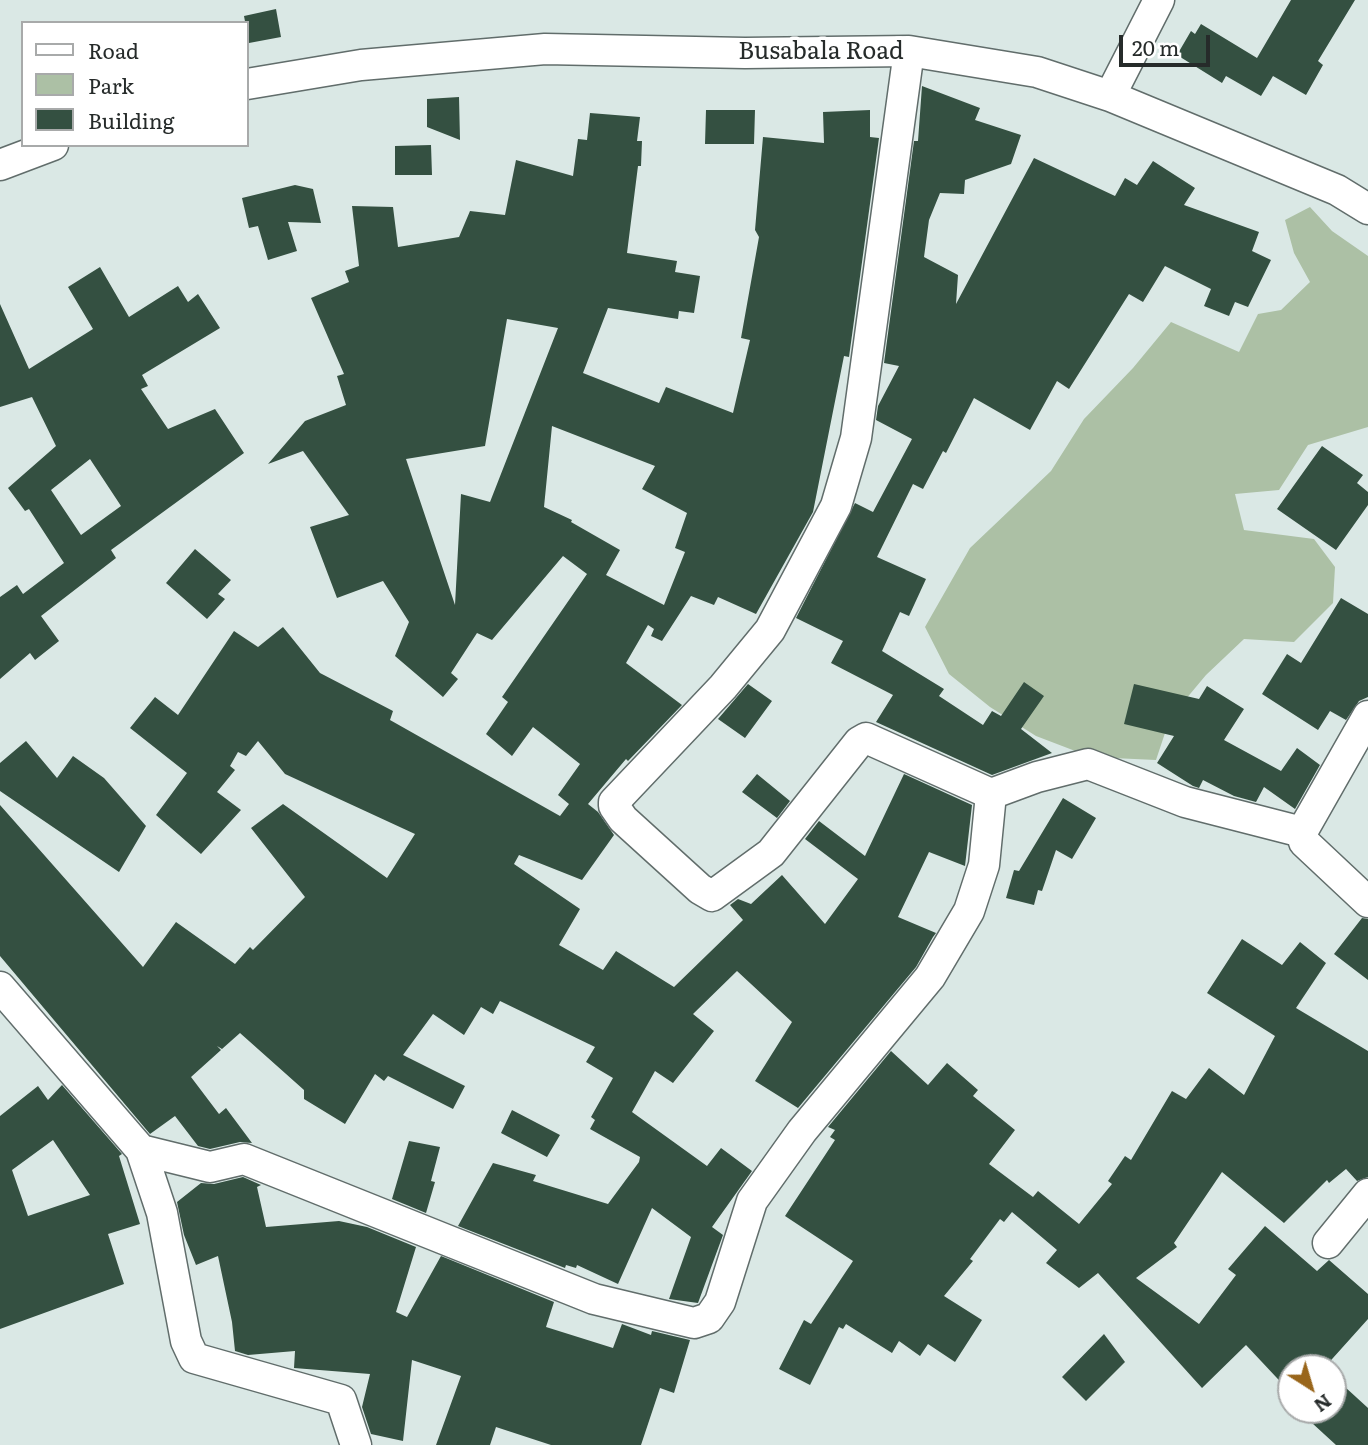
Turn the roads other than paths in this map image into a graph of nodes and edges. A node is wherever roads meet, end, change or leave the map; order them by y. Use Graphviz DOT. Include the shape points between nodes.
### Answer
graph roads {
  1 [pos="1159,0"];
  2 [pos="909,51"];
  3 [pos="248,84"];
  4 [pos="1110,96"];
  5 [pos="47,147"];
  6 [pos="0,164"];
  7 [pos="1366,205"];
  8 [pos="1368,716"];
  9 [pos="991,794"];
  10 [pos="1302,832"];
  11 [pos="1368,902"];
  12 [pos="0,987"];
  13 [pos="141,1150"];
  14 [pos="1368,1194"];
  15 [pos="1328,1243"];
  16 [pos="356,1445"];
  1 -- 4 [label="street"];
  2 -- 3 [label="street, Busabala Road" via="545,48 361,65"];
  2 -- 4 [label="street, Busabala Road" via="1037,72"];
  2 -- 9 [label="street" via="856,438 836,506 770,630 614,806 712,896 771,853 866,738"];
  4 -- 7 [label="street, Busabala Road"];
  5 -- 6 [label="street"];
  8 -- 10 [label="street"];
  9 -- 10 [label="street" via="1088,764 1163,795"];
  9 -- 13 [label="street" via="984,865 969,911 930,978 802,1131 752,1200 720,1302 709,1318 694,1323 594,1299 244,1159 210,1167"];
  10 -- 11 [label="street" via="1304,842"];
  12 -- 13 [label="street"];
  13 -- 16 [label="street" via="162,1213 186,1341 194,1358 341,1400"];
  14 -- 15 [label="street"];
}
